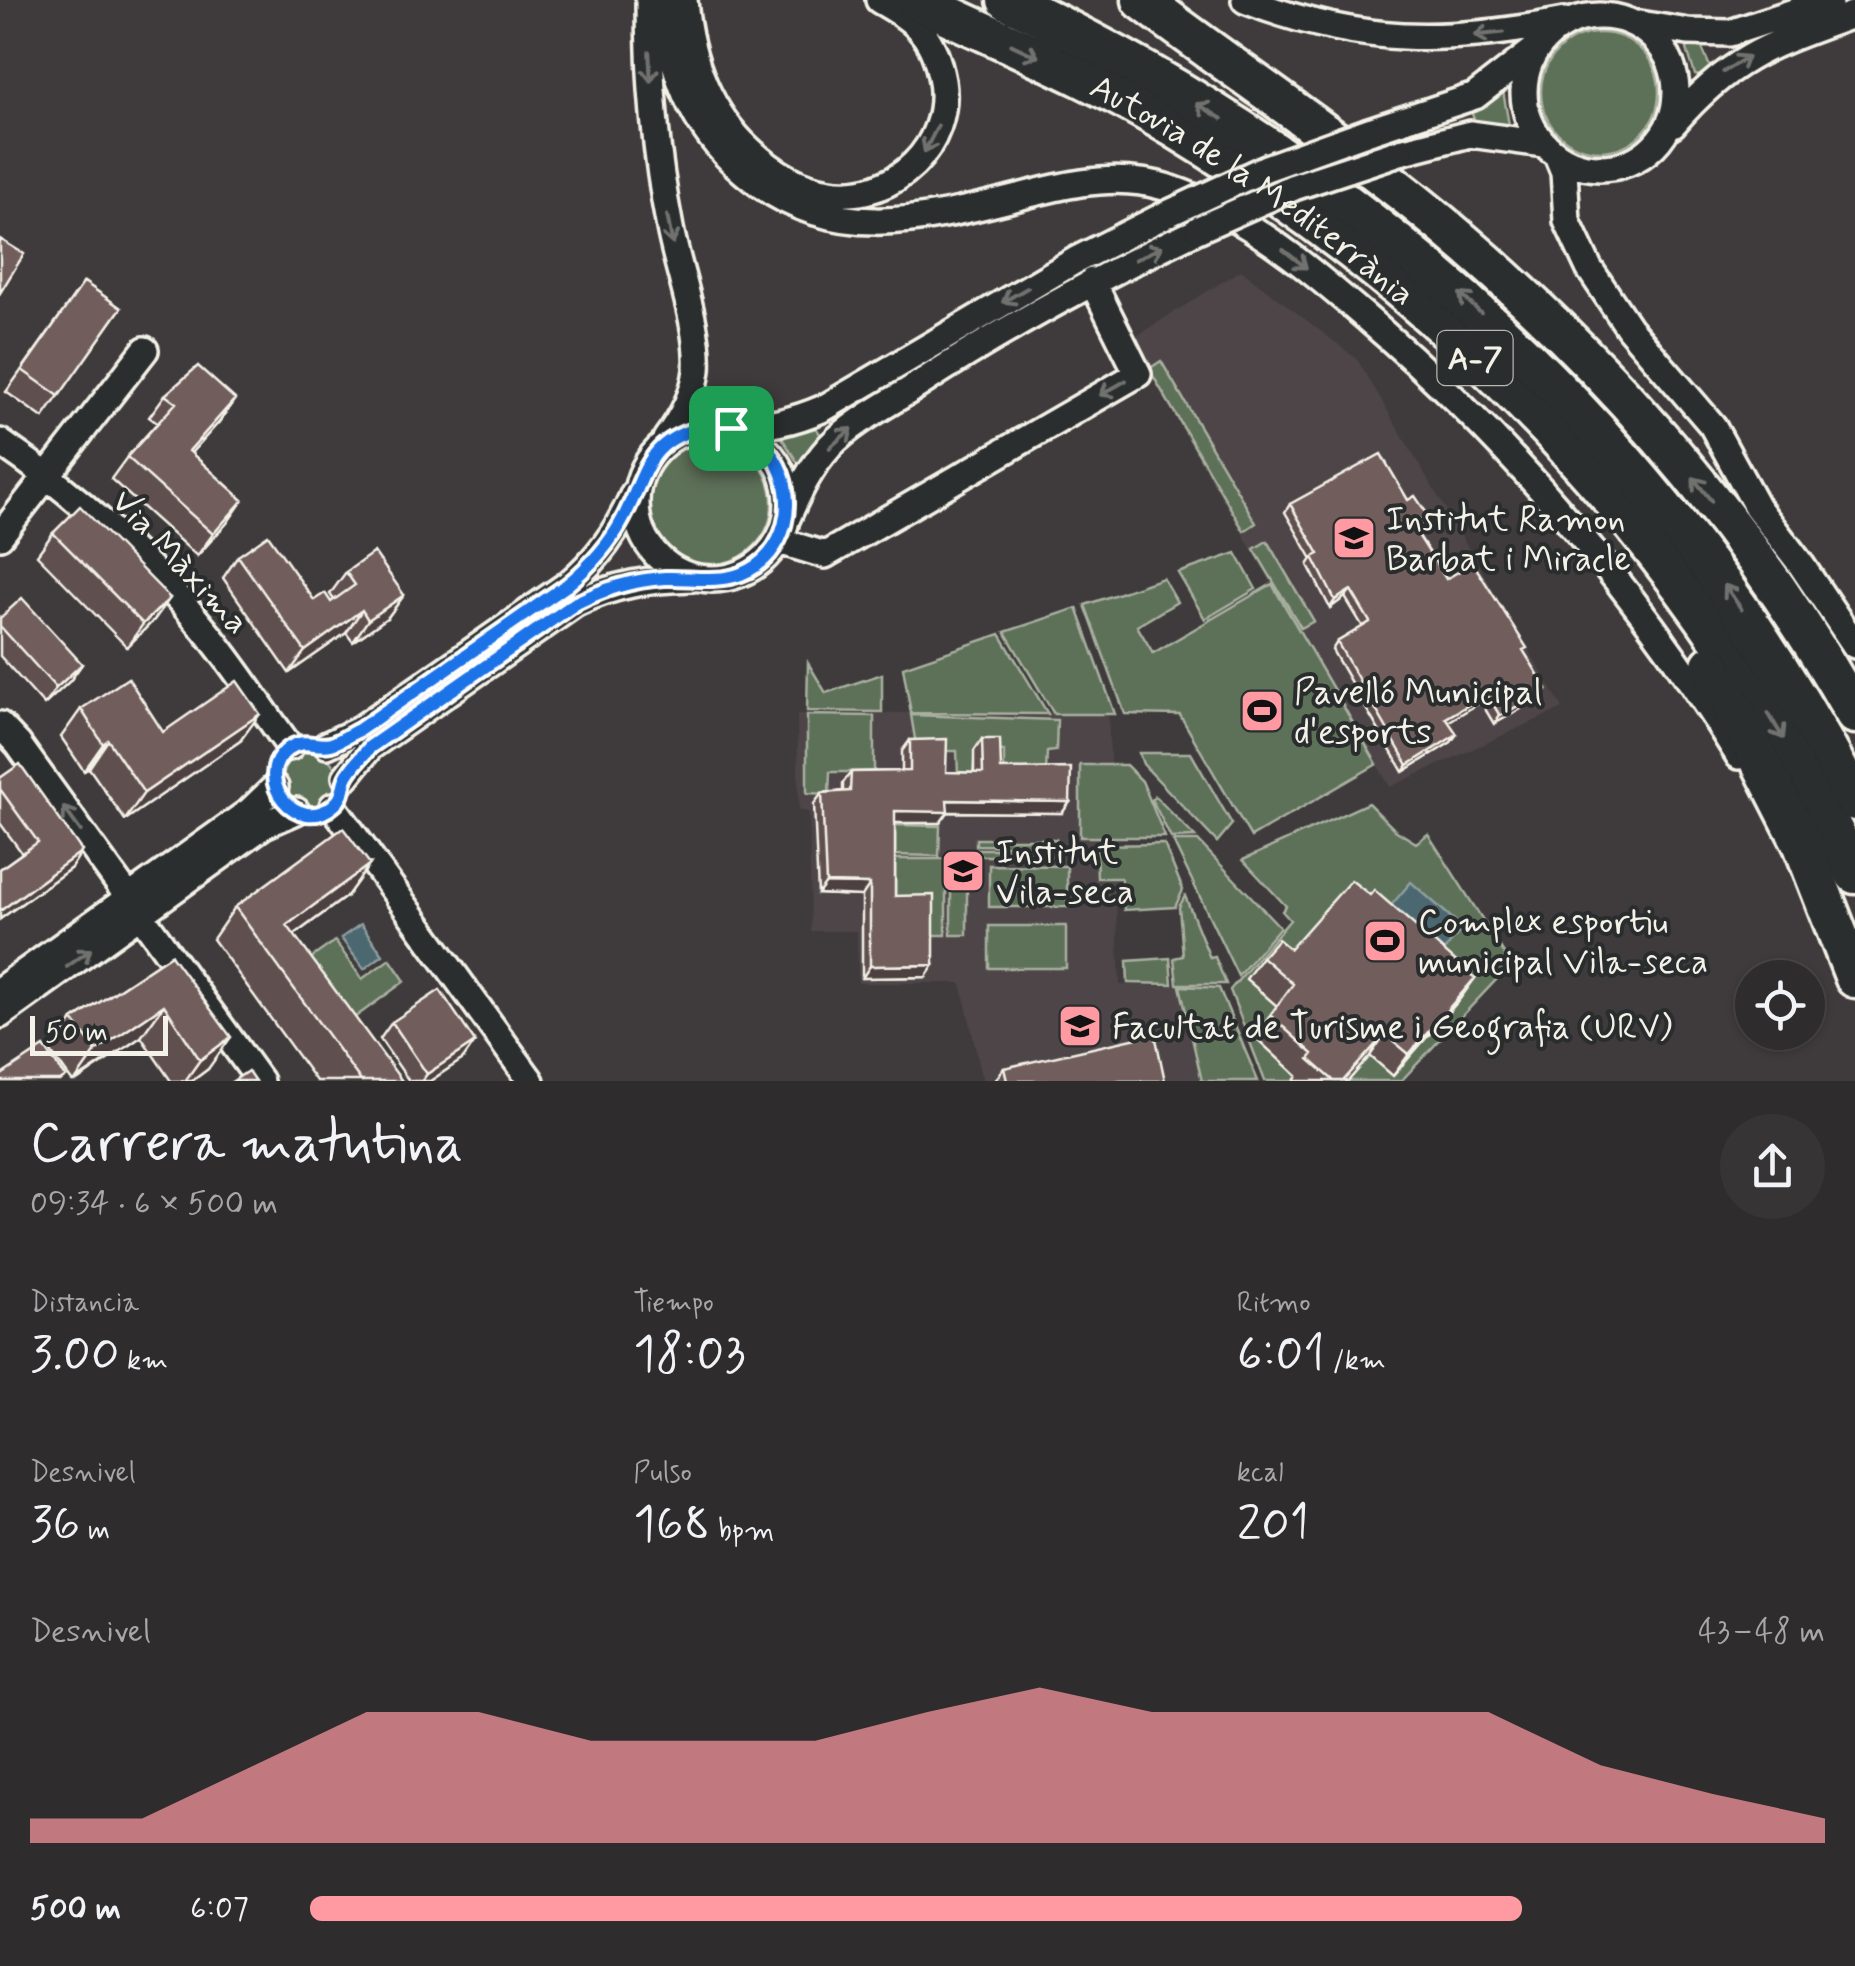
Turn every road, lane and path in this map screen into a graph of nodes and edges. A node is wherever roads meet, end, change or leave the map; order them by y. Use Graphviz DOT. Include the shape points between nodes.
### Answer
graph roads {
  1 [pos="649,0"];
  2 [pos="664,0"];
  3 [pos="684,0"];
  4 [pos="882,0"];
  5 [pos="1007,0"];
  6 [pos="1142,0"];
  7 [pos="1245,0"];
  8 [pos="1830,0"];
  9 [pos="926,5"];
  10 [pos="1855,14"];
  11 [pos="1585,17"];
  12 [pos="1630,22"];
  13 [pos="1540,44"];
  14 [pos="1666,131"];
  15 [pos="1550,150"];
  16 [pos="1602,169"];
  17 [pos="1565,198"];
  18 [pos="1092,281"];
  19 [pos="145,350"];
  20 [pos="1547,424"];
  21 [pos="731,428"];
  22 [pos="0,442"];
  23 [pos="663,443"];
  24 [pos="48,475"];
  25 [pos="638,484"];
  26 [pos="783,530"];
  27 [pos="0,536"];
  28 [pos="698,578"];
  29 [pos="1855,645"];
  30 [pos="1781,668"];
  31 [pos="1855,714"];
  32 [pos="0,725"];
  33 [pos="327,746"];
  34 [pos="290,747"];
  35 [pos="1855,768"];
  36 [pos="346,778"];
  37 [pos="275,787"];
  38 [pos="1855,800"];
  39 [pos="333,806"];
  40 [pos="296,811"];
  41 [pos="1855,874"];
  42 [pos="1824,902"];
  43 [pos="134,906"];
  44 [pos="1855,978"];
  45 [pos="0,990"];
  46 [pos="0,1015"];
  47 [pos="260,1081"];
  48 [pos="531,1081"];
  1 -- 23 [label="street, one-way" via="655,137 696,360 691,396"];
  2 -- 42 [label="street, one-way" via="677,74 701,128 756,183 804,208 873,224 904,222 1070,185 1139,181 1213,207 1291,255 1481,422 1584,536 1705,700"];
  4 -- 3 [label="street, one-way" via="930,44 941,76 942,110 934,139 916,164 876,188 844,194 795,182 734,134 699,76"];
  4 -- 9 [label="highway, Autovia de la Mediterrània" via="912,12"];
  30 -- 5 [label="highway, Autovia de la Mediterrània / A-7, one-way" via="1709,564 1602,434 1456,291 1260,142 1068,28"];
  31 -- 6 [label="highway, one-way" via="1718,509 1564,335 1415,202"];
  11 -- 7 [label="street, one-way" via="1494,35 1400,36 1329,28"];
  8 -- 12 [label="street" via="1730,33"];
  9 -- 20 [label="highway, Autovia de la Mediterrània / A-7, one-way" via="1114,94 1283,199 1372,263"];
  14 -- 10 [label="street, one-way" via="1741,60"];
  11 -- 12 [label="street"];
  11 -- 13 [label="street"];
  12 -- 14 [label="street" via="1663,49 1673,68 1674,111"];
  13 -- 15 [label="street" via="1524,95 1534,129"];
  13 -- 21 [label="street, one-way, bridge" via="1474,96 1266,168 1162,216 824,408 765,428"];
  14 -- 16 [label="street" via="1645,154"];
  15 -- 16 [label="street" via="1578,166"];
  15 -- 17 [label="street" via="1564,172"];
  18 -- 15 [label="street, one-way, bridge" via="1294,187 1400,152 1470,134"];
  16 -- 17 [label="street" via="1583,177"];
  17 -- 29 [label="street" via="1567,222 1590,268 1629,328 1712,425 1756,507"];
  26 -- 18 [label="street, one-way" via="809,472 860,422"];
  18 -- 26 [label="street, one-way" via="1138,374 825,555"];
  19 -- 24 [label="street"];
  20 -- 41 [label="highway, Autovia de la Mediterrània / A-7, one-way" via="1637,526 1718,635 1791,751"];
  20 -- 42 [label="highway" via="1565,460 1713,669 1803,846"];
  21 -- 23 [label="street" via="695,428"];
  21 -- 26 [label="street" via="770,452 782,472 788,495"];
  22 -- 24 [label="street, Via Màxima"];
  23 -- 25 [label="street"];
  24 -- 27 [label="street"];
  24 -- 34 [label="street, Via Màxima" via="204,628"];
  25 -- 28 [label="street" via="636,509 648,544 675,570"];
  25 -- 33 [label="street" via="591,565 364,727"];
  26 -- 28 [label="street" via="764,560 744,573"];
  28 -- 36 [label="street" via="634,582 576,603 370,747"];
  30 -- 35 [label="highway" via="1811,692"];
  30 -- 38 [label="highway, Autovia de la Mediterrània / A-7"];
  43 -- 32 [label="street, one-way"];
  33 -- 34 [label="street" via="308,741"];
  33 -- 36 [label="street" via="341,759"];
  34 -- 37 [label="street" via="276,765"];
  36 -- 39 [label="street"];
  37 -- 40 [label="street"];
  37 -- 43 [label="street"];
  39 -- 40 [label="street" via="315,814"];
  39 -- 48 [label="street"];
  40 -- 43 [label="street"];
  42 -- 44 [label="highway"];
  43 -- 45 [label="street"];
  46 -- 43 [label="street, one-way"];
  43 -- 47 [label="street"];
}
